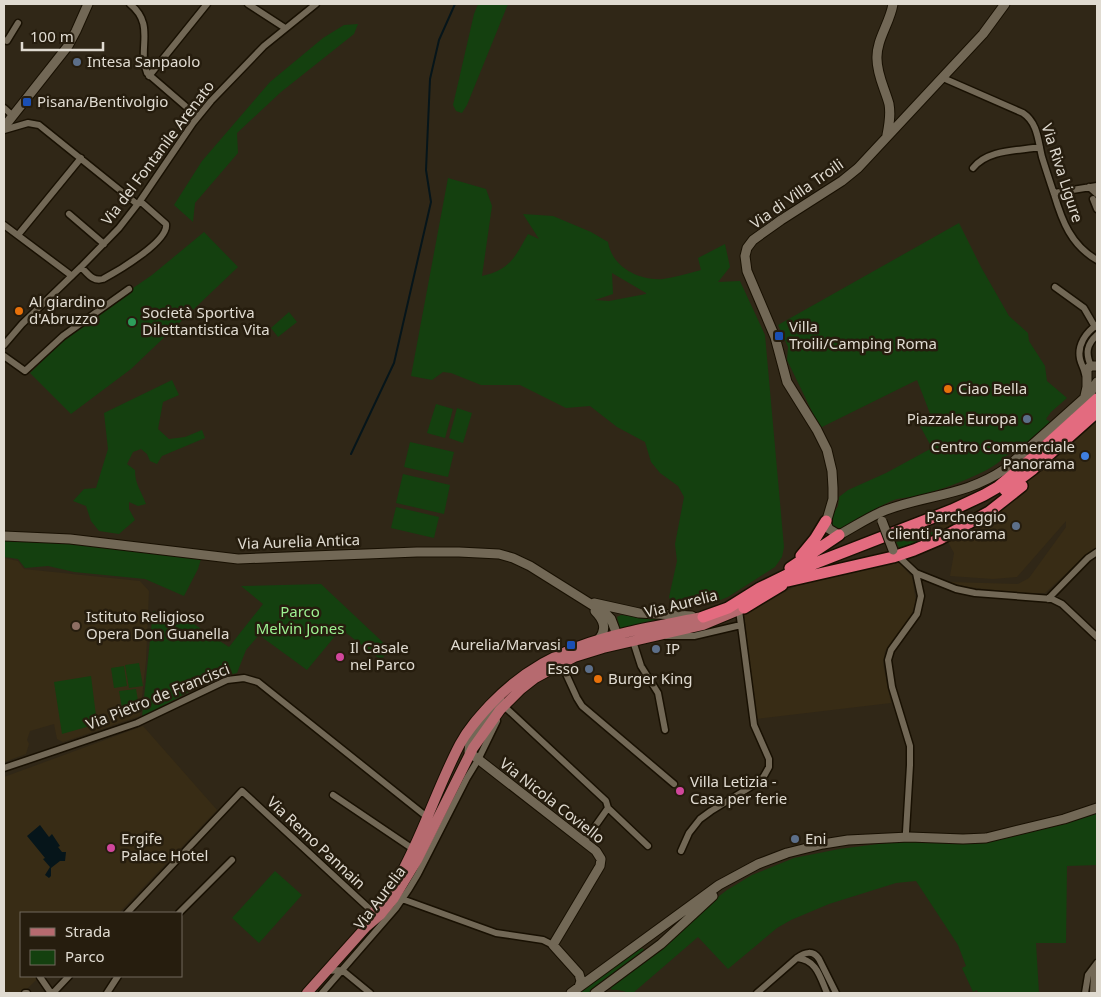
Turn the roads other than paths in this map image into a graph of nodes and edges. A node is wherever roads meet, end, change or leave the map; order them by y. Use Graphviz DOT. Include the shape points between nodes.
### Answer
graph roads {
  1 [pos="88,4"];
  2 [pos="130,4"];
  3 [pos="208,4"];
  4 [pos="248,4"];
  5 [pos="316,4"];
  6 [pos="893,4"];
  7 [pos="1006,4"];
  8 [pos="18,23"];
  9 [pos="285,28"];
  10 [pos="4,40"];
  11 [pos="149,76"];
  12 [pos="943,78"];
  13 [pos="4,108"];
  14 [pos="12,115"];
  15 [pos="198,117"];
  16 [pos="4,128"];
  17 [pos="887,135"];
  18 [pos="1040,147"];
  19 [pos="81,158"];
  20 [pos="973,168"];
  21 [pos="1097,186"];
  22 [pos="1089,187"];
  23 [pos="1054,193"];
  24 [pos="1095,196"];
  25 [pos="138,203"];
  26 [pos="1097,209"];
  27 [pos="69,214"];
  28 [pos="4,225"];
  29 [pos="18,235"];
  30 [pos="104,244"];
  31 [pos="1097,260"];
  32 [pos="81,267"];
  33 [pos="72,276"];
  34 [pos="1055,287"];
  35 [pos="129,288"];
  36 [pos="1096,326"];
  37 [pos="1097,335"];
  38 [pos="4,345"];
  39 [pos="4,356"];
  40 [pos="1094,366"];
  41 [pos="1086,376"];
  42 [pos="1097,381"];
  43 [pos="1085,396"];
  44 [pos="1097,399"];
  45 [pos="1097,412"];
  46 [pos="1055,449"];
  47 [pos="880,517"];
  48 [pos="826,521"];
  49 [pos="839,535"];
  50 [pos="4,536"];
  51 [pos="1097,552"];
  52 [pos="895,553"];
  53 [pos="791,568"];
  54 [pos="916,573"];
  55 [pos="788,582"];
  56 [pos="760,588"];
  57 [pos="1048,599"];
  58 [pos="584,600"];
  59 [pos="739,610"];
  60 [pos="639,613"];
  61 [pos="703,617"];
  62 [pos="611,619"];
  63 [pos="741,625"];
  64 [pos="658,636"];
  65 [pos="1097,637"];
  66 [pos="599,640"];
  67 [pos="619,640"];
  68 [pos="634,641"];
  69 [pos="561,663"];
  70 [pos="504,690"];
  71 [pos="502,708"];
  72 [pos="665,730"];
  73 [pos="474,757"];
  74 [pos="464,765"];
  75 [pos="4,768"];
  76 [pos="449,769"];
  77 [pos="467,778"];
  78 [pos="674,784"];
  79 [pos="333,795"];
  80 [pos="608,808"];
  81 [pos="1097,808"];
  82 [pos="427,817"];
  83 [pos="906,832"];
  84 [pos="871,840"];
  85 [pos="584,842"];
  86 [pos="648,846"];
  87 [pos="413,850"];
  88 [pos="430,851"];
  89 [pos="681,851"];
  90 [pos="232,860"];
  91 [pos="417,860"];
  92 [pos="402,899"];
  93 [pos="127,912"];
  94 [pos="180,912"];
  95 [pos="374,912"];
  96 [pos="366,927"];
  97 [pos="638,944"];
  98 [pos="553,945"];
  99 [pos="647,955"];
  100 [pos="797,958"];
  101 [pos="1097,964"];
  102 [pos="342,970"];
  103 [pos="327,971"];
  104 [pos="577,972"];
  105 [pos="40,977"];
  106 [pos="68,977"];
  107 [pos="117,977"];
  108 [pos="593,977"];
  109 [pos="579,987"];
  110 [pos="52,993"];
  111 [pos="107,993"];
  112 [pos="307,993"];
  113 [pos="322,993"];
  114 [pos="370,993"];
  115 [pos="571,993"];
  116 [pos="594,993"];
  117 [pos="757,993"];
  118 [pos="827,993"];
  119 [pos="836,993"];
  120 [pos="1085,993"];
  121 [pos="1092,993"];
  1 -- 14 [label="street" via="68,46"];
  2 -- 11 [label="street" via="143,18 144,64"];
  3 -- 11 [label="street"];
  4 -- 9 [label="street"];
  5 -- 9 [label="street, Via del Fontanile Arenato"];
  6 -- 17 [label="street" via="876,58 889,109"];
  7 -- 12 [label="street, Via di Villa Troili" via="984,34"];
  8 -- 10 [label="street" via="7,41"];
  9 -- 15 [label="street, Via del Fontanile Arenato" via="246,63"];
  11 -- 15 [label="street"];
  12 -- 17 [label="street, Via di Villa Troili"];
  12 -- 18 [label="street, Via Riva Ligure" via="1026,115 1035,126"];
  13 -- 14 [label="street"];
  14 -- 16 [label="street"];
  15 -- 25 [label="street, Via del Fontanile Arenato"];
  16 -- 19 [label="street" via="38,124"];
  17 -- 48 [label="street, Via di Villa Troili" via="847,177 768,229 748,245 745,252 746,268 775,337 787,382 827,450 833,499"];
  18 -- 20 [label="street" via="989,155"];
  18 -- 23 [label="street, Via Riva Ligure"];
  19 -- 25 [label="street"];
  19 -- 29 [label="street"];
  21 -- 22 [label="street"];
  22 -- 23 [label="street"];
  22 -- 24 [label="street"];
  23 -- 31 [label="street, Via Riva Ligure" via="1069,234"];
  24 -- 26 [label="street"];
  25 -- 30 [label="street, Via del Fontanile Arenato"];
  25 -- 32 [label="street" via="166,224 163,236 148,250 99,281 92,279"];
  27 -- 30 [label="street"];
  28 -- 29 [label="street"];
  29 -- 33 [label="street"];
  30 -- 32 [label="street, Via del Fontanile Arenato"];
  32 -- 33 [label="street, Via del Fontanile Arenato"];
  33 -- 38 [label="street, Via del Fontanile Arenato"];
  34 -- 36 [label="street" via="1084,308"];
  35 -- 39 [label="street" via="63,336 25,371"];
  36 -- 41 [label="street" via="1080,348"];
  37 -- 40 [label="street" via="1087,349 1087,359"];
  40 -- 41 [label="street" via="1086,369"];
  41 -- 42 [label="street" via="1090,381"];
  41 -- 43 [label="street"];
  42 -- 43 [label="street"];
  43 -- 47 [label="street" via="994,476 964,490 892,508"];
  44 -- 56 [label="highway, Via Aurelia" via="1010,477 984,495"];
  45 -- 46 [label="highway, Via Aurelia"];
  46 -- 52 [label="highway" via="1025,484 979,519 940,539"];
  46 -- 55 [label="highway, Via Aurelia" via="1015,483 976,507"];
  47 -- 49 [label="street"];
  47 -- 52 [label="street, bridge"];
  48 -- 49 [label="street" via="829,529"];
  48 -- 53 [label="highway"];
  49 -- 53 [label="highway"];
  50 -- 58 [label="street, Via Aurelia Antica" via="70,539 238,559 417,552 491,554 518,560"];
  51 -- 57 [label="street"];
  52 -- 54 [label="street"];
  52 -- 55 [label="highway"];
  53 -- 56 [label="highway"];
  54 -- 57 [label="street" via="975,593"];
  54 -- 83 [label="street" via="921,593 920,607 891,650 888,660 892,687 910,746"];
  55 -- 59 [label="highway, Via Aurelia"];
  56 -- 61 [label="highway, Via Aurelia" via="728,608"];
  57 -- 65 [label="street" via="1062,604"];
  58 -- 60 [label="street"];
  58 -- 62 [label="street"];
  58 -- 66 [label="street" via="602,620 604,629"];
  59 -- 63 [label="street"];
  59 -- 64 [label="main road, Via Aurelia" via="715,621"];
  60 -- 61 [label="street"];
  60 -- 62 [label="street" via="617,614"];
  61 -- 67 [label="main road, Via Aurelia"];
  62 -- 67 [label="street"];
  63 -- 64 [label="street, Via Aurelia" via="689,636"];
  63 -- 89 [label="street" via="754,725 769,759 769,767 757,783 700,819"];
  64 -- 68 [label="main road, Via Aurelia"];
  66 -- 67 [label="main road, Via Aurelia"];
  66 -- 70 [label="main road, Via Aurelia" via="550,658"];
  67 -- 68 [label="main road, Via Aurelia"];
  67 -- 69 [label="main road, Via Aurelia"];
  68 -- 72 [label="street" via="641,666 658,693"];
  69 -- 71 [label="main road, Via Aurelia" via="528,683"];
  69 -- 78 [label="street" via="582,706"];
  70 -- 73 [label="street" via="470,741 468,748"];
  70 -- 76 [label="main road, Via Aurelia" via="470,729"];
  71 -- 73 [label="main road, Via Aurelia"];
  71 -- 80 [label="street" via="606,801"];
  73 -- 74 [label="main road, Via Aurelia"];
  73 -- 77 [label="street, Via Aurelia"];
  73 -- 85 [label="street, Via Nicola Coviello"];
  74 -- 76 [label="street" via="456,764"];
  74 -- 77 [label="street" via="468,771"];
  74 -- 91 [label="main road, Via Aurelia"];
  75 -- 82 [label="street, Via Pietro de Francisci" via="137,723 227,680 248,678 258,682"];
  76 -- 82 [label="main road, Via Aurelia"];
  77 -- 88 [label="street, Via Aurelia"];
  79 -- 87 [label="street"];
  80 -- 85 [label="street"];
  80 -- 86 [label="street"];
  81 -- 84 [label="street" via="982,838"];
  82 -- 87 [label="main road, Via Aurelia"];
  84 -- 97 [label="street" via="823,844 787,852 758,864 719,885"];
  84 -- 99 [label="street" via="798,854 751,873 710,898"];
  85 -- 98 [label="street, Via Nicola Coviello" via="599,854 600,866"];
  87 -- 95 [label="main road, Via Aurelia"];
  88 -- 91 [label="street"];
  88 -- 92 [label="street, Via Aurelia"];
  90 -- 94 [label="street"];
  91 -- 96 [label="main road, Via Aurelia" via="390,903"];
  92 -- 98 [label="street" via="496,933 543,940"];
  92 -- 102 [label="street, Via Aurelia"];
  93 -- 95 [label="street, Via Remo Pannain" via="242,791"];
  95 -- 96 [label="main road, Via Aurelia"];
  96 -- 103 [label="main road, Via Aurelia"];
  97 -- 99 [label="street" via="646,946"];
  97 -- 108 [label="street"];
  98 -- 104 [label="street"];
  99 -- 116 [label="street"];
  100 -- 117 [label="street"];
  100 -- 118 [label="street" via="813,964"];
  100 -- 119 [label="street" via="807,953 817,955"];
  101 -- 120 [label="street" via="1088,975"];
  101 -- 121 [label="street"];
  102 -- 103 [label="street"];
  102 -- 113 [label="street, Via Aurelia"];
  102 -- 114 [label="street"];
  103 -- 112 [label="main road, Via Aurelia"];
  104 -- 108 [label="street"];
  104 -- 109 [label="street"];
  105 -- 110 [label="street"];
  106 -- 110 [label="street"];
  107 -- 111 [label="street"];
  108 -- 109 [label="street"];
  109 -- 115 [label="street"];
}
